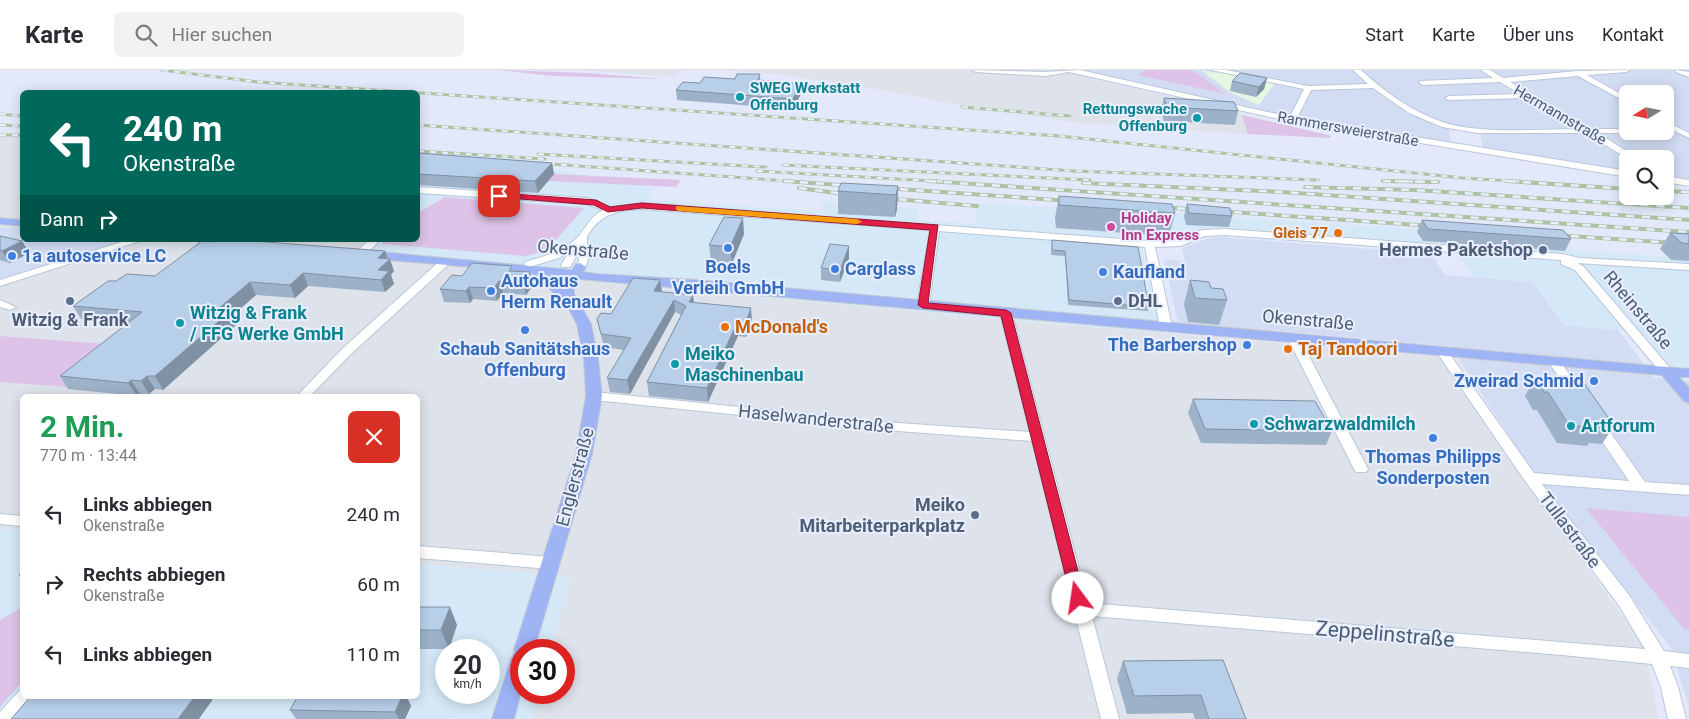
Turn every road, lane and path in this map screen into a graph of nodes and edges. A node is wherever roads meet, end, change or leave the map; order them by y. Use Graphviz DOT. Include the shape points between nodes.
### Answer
graph roads {
  1 [pos="976,70"];
  2 [pos="1054,70"];
  3 [pos="1069,70"];
  4 [pos="1100,70"];
  5 [pos="1215,70"];
  6 [pos="1357,70"];
  7 [pos="1485,70"];
  8 [pos="1626,70"];
  9 [pos="1680,70"];
  10 [pos="1241,72"];
  11 [pos="1576,72"];
  12 [pos="1040,74"];
  13 [pos="1090,75"];
  14 [pos="1689,76"];
  15 [pos="1500,80"];
  16 [pos="1422,83"];
  17 [pos="1372,86"];
  18 [pos="1308,88"];
  19 [pos="1526,96"];
  20 [pos="1619,96"];
  21 [pos="1448,98"];
  22 [pos="1292,120"];
  23 [pos="1689,127"];
  24 [pos="1455,128"];
  25 [pos="1676,129"];
  26 [pos="1478,131"];
  27 [pos="1619,131"];
  28 [pos="1590,132"];
  29 [pos="1689,136"];
  30 [pos="1458,148"];
  31 [pos="1621,150"];
  32 [pos="1482,151"];
  33 [pos="1619,173"];
  34 [pos="1674,180"];
  35 [pos="1689,183"];
  36 [pos="420,190"];
  37 [pos="608,209"];
  38 [pos="0,221"];
  39 [pos="20,223"];
  40 [pos="934,227"];
  41 [pos="582,238"];
  42 [pos="132,242"];
  43 [pos="224,242"];
  44 [pos="372,242"];
  45 [pos="247,244"];
  46 [pos="1148,244"];
  47 [pos="355,254"];
  48 [pos="445,262"];
  49 [pos="1579,265"];
  50 [pos="527,266"];
  51 [pos="1689,267"];
  52 [pos="567,272"];
  53 [pos="597,278"];
  54 [pos="0,283"];
  55 [pos="696,284"];
  56 [pos="571,303"];
  57 [pos="923,305"];
  58 [pos="1006,313"];
  59 [pos="1166,326"];
  60 [pos="1293,337"];
  61 [pos="1442,350"];
  62 [pos="1554,361"];
  63 [pos="1666,371"];
  64 [pos="1689,373"];
  65 [pos="304,394"];
  66 [pos="594,396"];
  67 [pos="1689,398"];
  68 [pos="1038,437"];
  69 [pos="1361,469"];
  70 [pos="1530,478"];
  71 [pos="1639,484"];
  72 [pos="1689,490"];
  73 [pos="0,519"];
  74 [pos="20,521"];
  75 [pos="420,552"];
  76 [pos="551,563"];
  77 [pos="1081,609"];
  78 [pos="527,639"];
  79 [pos="1658,657"];
  80 [pos="1689,661"];
  81 [pos="510,696"];
  82 [pos="22,699"];
  83 [pos="5,719"];
  84 [pos="503,719"];
  85 [pos="1110,719"];
  86 [pos="1677,719"];
  1 -- 12 [label="street"];
  2 -- 12 [label="street"];
  3 -- 12 [label="street"];
  3 -- 13 [label="street, Rammersweierstraße"];
  4 -- 13 [label="street"];
  5 -- 10 [label="street"];
  6 -- 17 [label="street"];
  7 -- 15 [label="street, Hermannstraße"];
  8 -- 11 [label="street"];
  9 -- 14 [label="street"];
  10 -- 18 [label="street"];
  11 -- 15 [label="street"];
  11 -- 20 [label="street"];
  13 -- 22 [label="street, Rammersweierstraße"];
  15 -- 16 [label="street"];
  15 -- 19 [label="street, Hermannstraße"];
  17 -- 18 [label="street"];
  17 -- 24 [label="street" via="1416,112"];
  18 -- 22 [label="street"];
  19 -- 21 [label="street"];
  19 -- 28 [label="street, Hermannstraße"];
  22 -- 30 [label="street, Rammersweierstraße"];
  23 -- 25 [label="street"];
  24 -- 26 [label="street"];
  24 -- 30 [label="street"];
  25 -- 29 [label="street"];
  26 -- 28 [label="street"];
  26 -- 32 [label="street"];
  27 -- 28 [label="street"];
  28 -- 31 [label="street, Hermannstraße"];
  30 -- 32 [label="street, Rammersweierstraße"];
  32 -- 33 [label="street, Rammersweierstraße"];
  34 -- 35 [label="street"];
  36 -- 37 [label="street" via="587,202"];
  37 -- 40 [label="street" via="642,206"];
  37 -- 41 [label="street" via="598,216"];
  38 -- 39 [label="main road"];
  40 -- 46 [label="street"];
  40 -- 57 [label="street"];
  41 -- 50 [label="street" via="560,254"];
  41 -- 52 [label="street" via="584,261"];
  42 -- 54 [label="street"];
  43 -- 45 [label="main road"];
  44 -- 47 [label="street"];
  46 -- 49 [label="street" via="1181,243 1202,233 1225,232 1551,257"];
  46 -- 59 [label="street"];
  47 -- 48 [label="main road, Okenstraße"];
  48 -- 50 [label="main road, Okenstraße"];
  48 -- 65 [label="street"];
  49 -- 51 [label="street" via="1590,260"];
  49 -- 63 [label="street, Rheinstraße"];
  50 -- 52 [label="main road, Okenstraße"];
  50 -- 52 [label="main road, Englerstraße" via="542,274"];
  52 -- 53 [label="main road, Okenstraße"];
  52 -- 55 [label="main road, Okenstraße" via="636,273"];
  52 -- 56 [label="main road" via="567,294"];
  52 -- 56 [label="main road, Englerstraße" via="560,294"];
  53 -- 55 [label="main road, Okenstraße"];
  53 -- 56 [label="main road" via="578,286"];
  55 -- 57 [label="main road, Okenstraße"];
  56 -- 66 [label="main road, Englerstraße" via="584,324"];
  57 -- 58 [label="main road, Okenstraße"];
  58 -- 59 [label="main road, Okenstraße"];
  58 -- 68 [label="street"];
  59 -- 60 [label="main road, Okenstraße"];
  60 -- 61 [label="main road, Okenstraße"];
  60 -- 69 [label="street"];
  61 -- 62 [label="main road, Okenstraße"];
  61 -- 70 [label="street, Tullastraße"];
  62 -- 63 [label="main road, Okenstraße"];
  62 -- 71 [label="street"];
  63 -- 64 [label="main road, Okenstraße"];
  63 -- 67 [label="main road, Rheinstraße"];
  66 -- 68 [label="street, Haselwanderstraße" via="884,426"];
  66 -- 76 [label="main road, Englerstraße" via="584,454"];
  68 -- 77 [label="street"];
  70 -- 71 [label="street"];
  70 -- 79 [label="street, Tullastraße" via="1641,624"];
  71 -- 72 [label="street"];
  73 -- 74 [label="street"];
  75 -- 76 [label="street"];
  76 -- 78 [label="main road, Englerstraße"];
  77 -- 79 [label="street, Zeppelinstraße"];
  77 -- 85 [label="street"];
  79 -- 80 [label="street, Zeppelinstraße"];
  79 -- 86 [label="street, Tullastraße"];
  81 -- 84 [label="main road"];
  82 -- 83 [label="street"];
}
